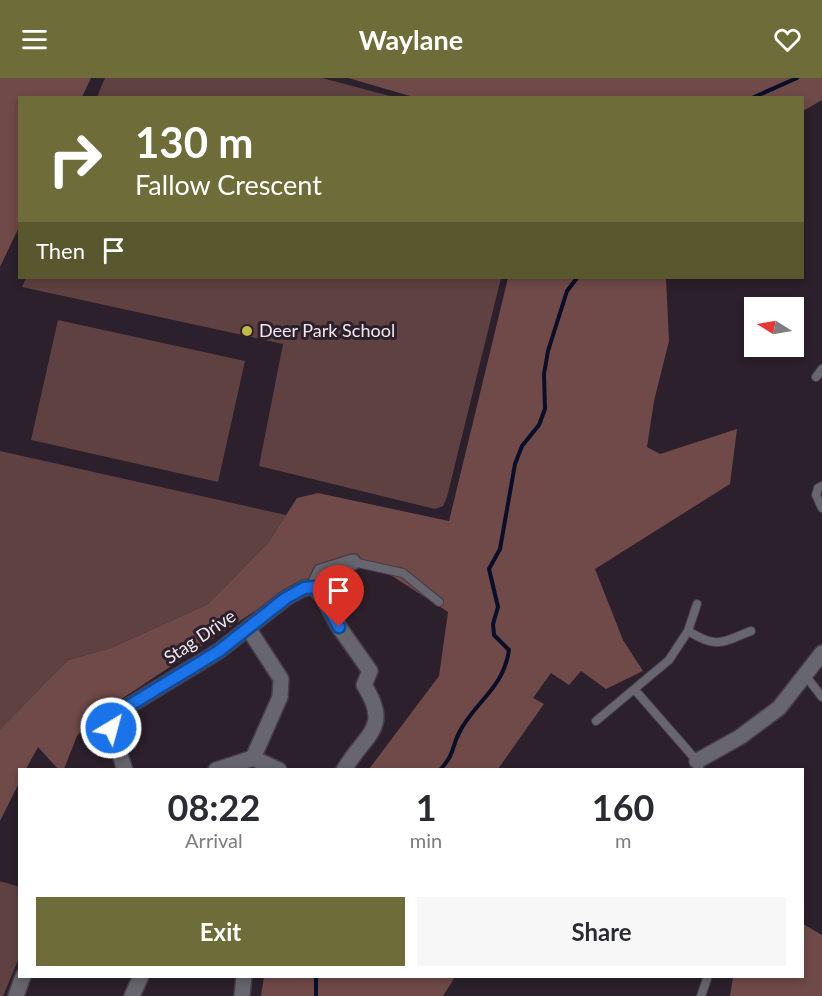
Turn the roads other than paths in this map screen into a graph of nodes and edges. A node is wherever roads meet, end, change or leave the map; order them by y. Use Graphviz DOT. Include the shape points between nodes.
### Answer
graph roads {
  1 [pos="822,369"];
  2 [pos="816,377"];
  3 [pos="822,486"];
  4 [pos="822,508"];
  5 [pos="353,562"];
  6 [pos="314,587"];
  7 [pos="439,602"];
  8 [pos="697,604"];
  9 [pos="248,628"];
  10 [pos="688,631"];
  11 [pos="751,631"];
  12 [pos="822,653"];
  13 [pos="805,675"];
  14 [pos="635,690"];
  15 [pos="822,697"];
  16 [pos="596,720"];
  17 [pos="252,758"];
  18 [pos="698,765"];
  19 [pos="125,768"];
  20 [pos="222,768"];
  21 [pos="274,768"];
  22 [pos="345,768"];
  23 [pos="22,978"];
  24 [pos="140,978"];
  25 [pos="244,978"];
  26 [pos="707,978"];
  27 [pos="16,996"];
  28 [pos="132,996"];
  29 [pos="242,996"];
  30 [pos="701,996"];
  1 -- 2 [label="lane"];
  3 -- 4 [label="lane" via="816,495"];
  5 -- 6 [label="street, Stag Drive" via="321,572"];
  5 -- 7 [label="lane" via="403,573"];
  6 -- 9 [label="street, Stag Drive" via="286,598"];
  6 -- 22 [label="street" via="370,671 364,685 377,709 377,720"];
  8 -- 10 [label="lane"];
  9 -- 17 [label="street" via="281,679 280,697"];
  9 -- 19 [label="street, Stag Drive" via="219,651 112,716 109,722"];
  10 -- 11 [label="lane" via="709,644"];
  10 -- 14 [label="lane" via="669,660"];
  12 -- 13 [label="street"];
  13 -- 15 [label="lane"];
  13 -- 18 [label="street" via="779,708"];
  14 -- 16 [label="lane"];
  14 -- 18 [label="lane"];
  17 -- 20 [label="street"];
  17 -- 21 [label="street"];
  23 -- 27 [label="street"];
  24 -- 28 [label="street"];
  25 -- 29 [label="street"];
  26 -- 30 [label="lane"];
}
